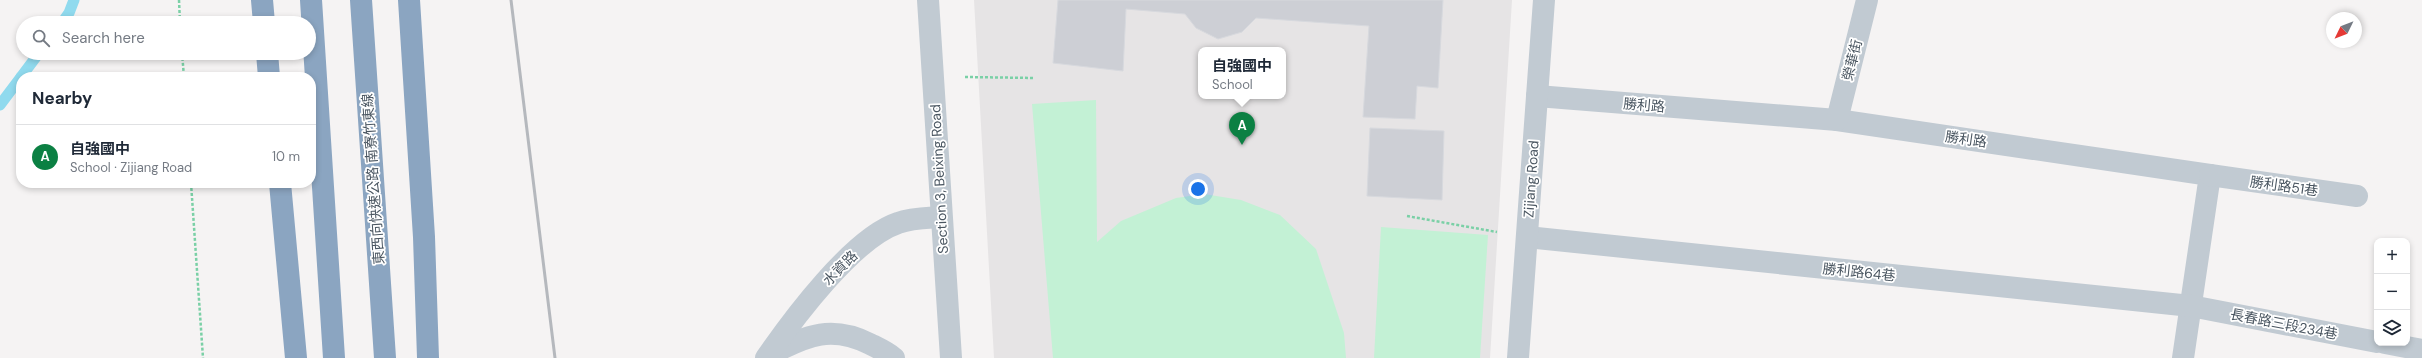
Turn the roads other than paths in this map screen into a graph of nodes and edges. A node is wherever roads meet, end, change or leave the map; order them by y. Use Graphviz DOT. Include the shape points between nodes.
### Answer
graph roads {
  1 [pos="262,0"];
  2 [pos="311,0"];
  3 [pos="361,0"];
  4 [pos="409,0"];
  5 [pos="928,0"];
  6 [pos="1544,0"];
  7 [pos="1867,0"];
  8 [pos="263,16"];
  9 [pos="312,16"];
  10 [pos="268,60"];
  11 [pos="315,60"];
  12 [pos="269,72"];
  13 [pos="316,72"];
  14 [pos="316,78"];
  15 [pos="1537,96"];
  16 [pos="1837,120"];
  17 [pos="2210,176"];
  18 [pos="280,188"];
  19 [pos="2357,196"];
  20 [pos="940,217"];
  21 [pos="1527,237"];
  22 [pos="2191,306"];
  23 [pos="2374,341"];
  24 [pos="2401,346"];
  25 [pos="2422,350"];
  26 [pos="766,357"];
  27 [pos="296,358"];
  28 [pos="334,358"];
  29 [pos="385,358"];
  30 [pos="428,358"];
  31 [pos="894,358"];
  32 [pos="951,358"];
  33 [pos="1518,358"];
  34 [pos="2183,358"];
  1 -- 8 [label="highway"];
  2 -- 9 [label="highway"];
  3 -- 29 [label="highway, 東西向快速公路 南寮竹東線"];
  4 -- 30 [label="highway" via="424,237"];
  5 -- 20 [label="street, Section 3, Beixing Road"];
  6 -- 15 [label="street, Zijiang Road"];
  7 -- 16 [label="street, 榮華街"];
  10 -- 12 [label="highway"];
  11 -- 13 [label="highway"];
  14 -- 28 [label="highway"];
  15 -- 16 [label="street, 勝利路"];
  15 -- 21 [label="street, Zijiang Road"];
  16 -- 17 [label="street, 勝利路"];
  17 -- 19 [label="street, 勝利路51巷"];
  17 -- 22 [label="street"];
  18 -- 27 [label="highway"];
  20 -- 26 [label="street, 水資路" via="897,223 871,239 844,261 804,307"];
  20 -- 32 [label="street, Section 3, Beixing Road"];
  21 -- 22 [label="street, 勝利路64巷"];
  21 -- 33 [label="street, Zijiang Road"];
  22 -- 23 [label="street, 長春路三段234巷"];
  22 -- 34 [label="street"];
  24 -- 25 [label="street"];
  26 -- 31 [label="street" via="800,339 824,333 845,334 866,342"];
}
